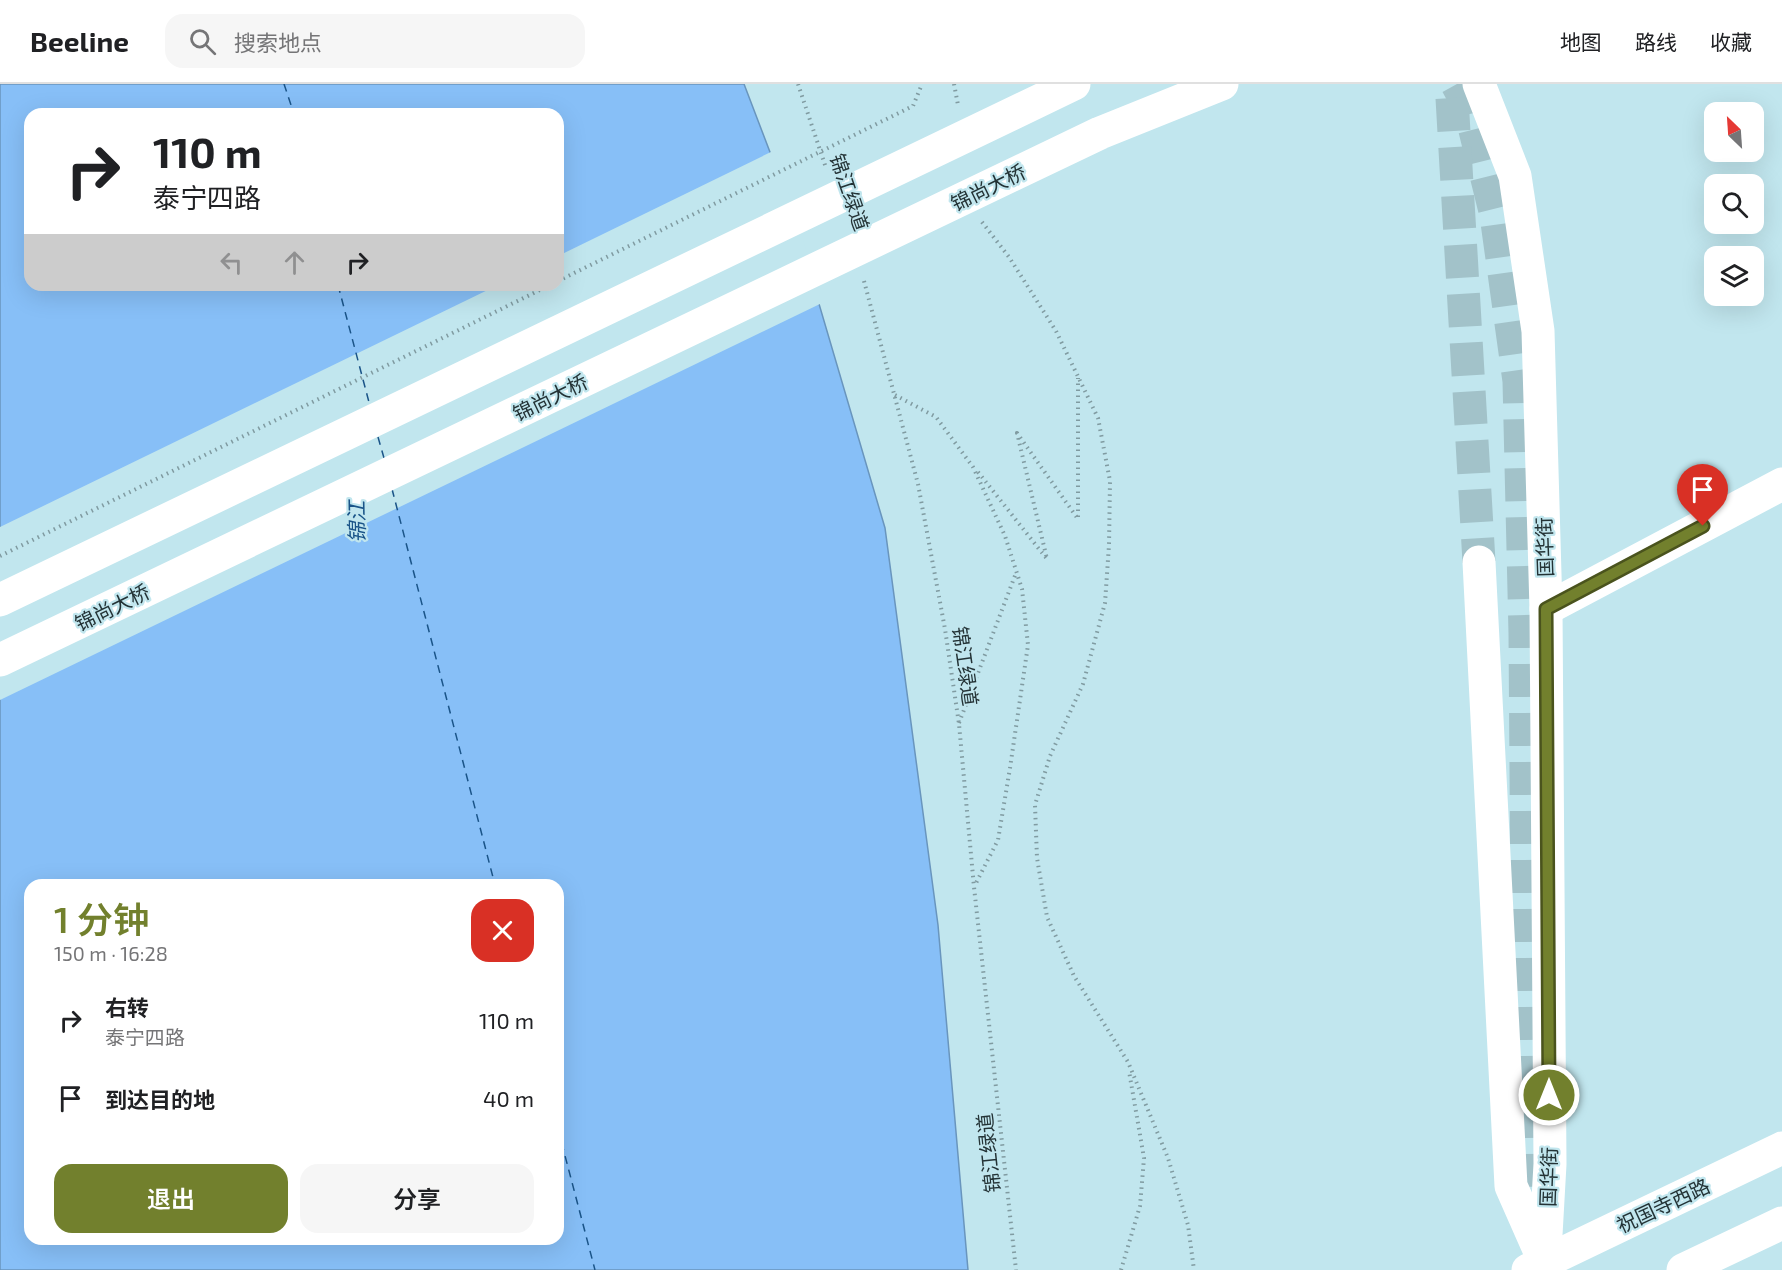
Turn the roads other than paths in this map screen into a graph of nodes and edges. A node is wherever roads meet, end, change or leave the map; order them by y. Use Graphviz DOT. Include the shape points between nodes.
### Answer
graph roads {
  1 [pos="1222,84"];
  2 [pos="1479,84"];
  3 [pos="1072,85"];
  4 [pos="1782,484"];
  5 [pos="1479,562"];
  6 [pos="0,600"];
  7 [pos="1546,609"];
  8 [pos="0,660"];
  9 [pos="1782,1148"];
  10 [pos="1782,1222"];
  11 [pos="1539,1267"];
  12 [pos="1683,1270"];
  1 -- 8 [label="street, 锦尚大桥" via="1100,133"];
  2 -- 7 [label="street, 国华街" via="1515,176 1538,331"];
  3 -- 6 [label="street"];
  4 -- 7 [label="street"];
  5 -- 11 [label="street" via="1512,1186"];
  7 -- 11 [label="street, 国华街" via="1550,1164"];
  9 -- 11 [label="street, 祝国寺西路"];
  10 -- 12 [label="street"];
}
